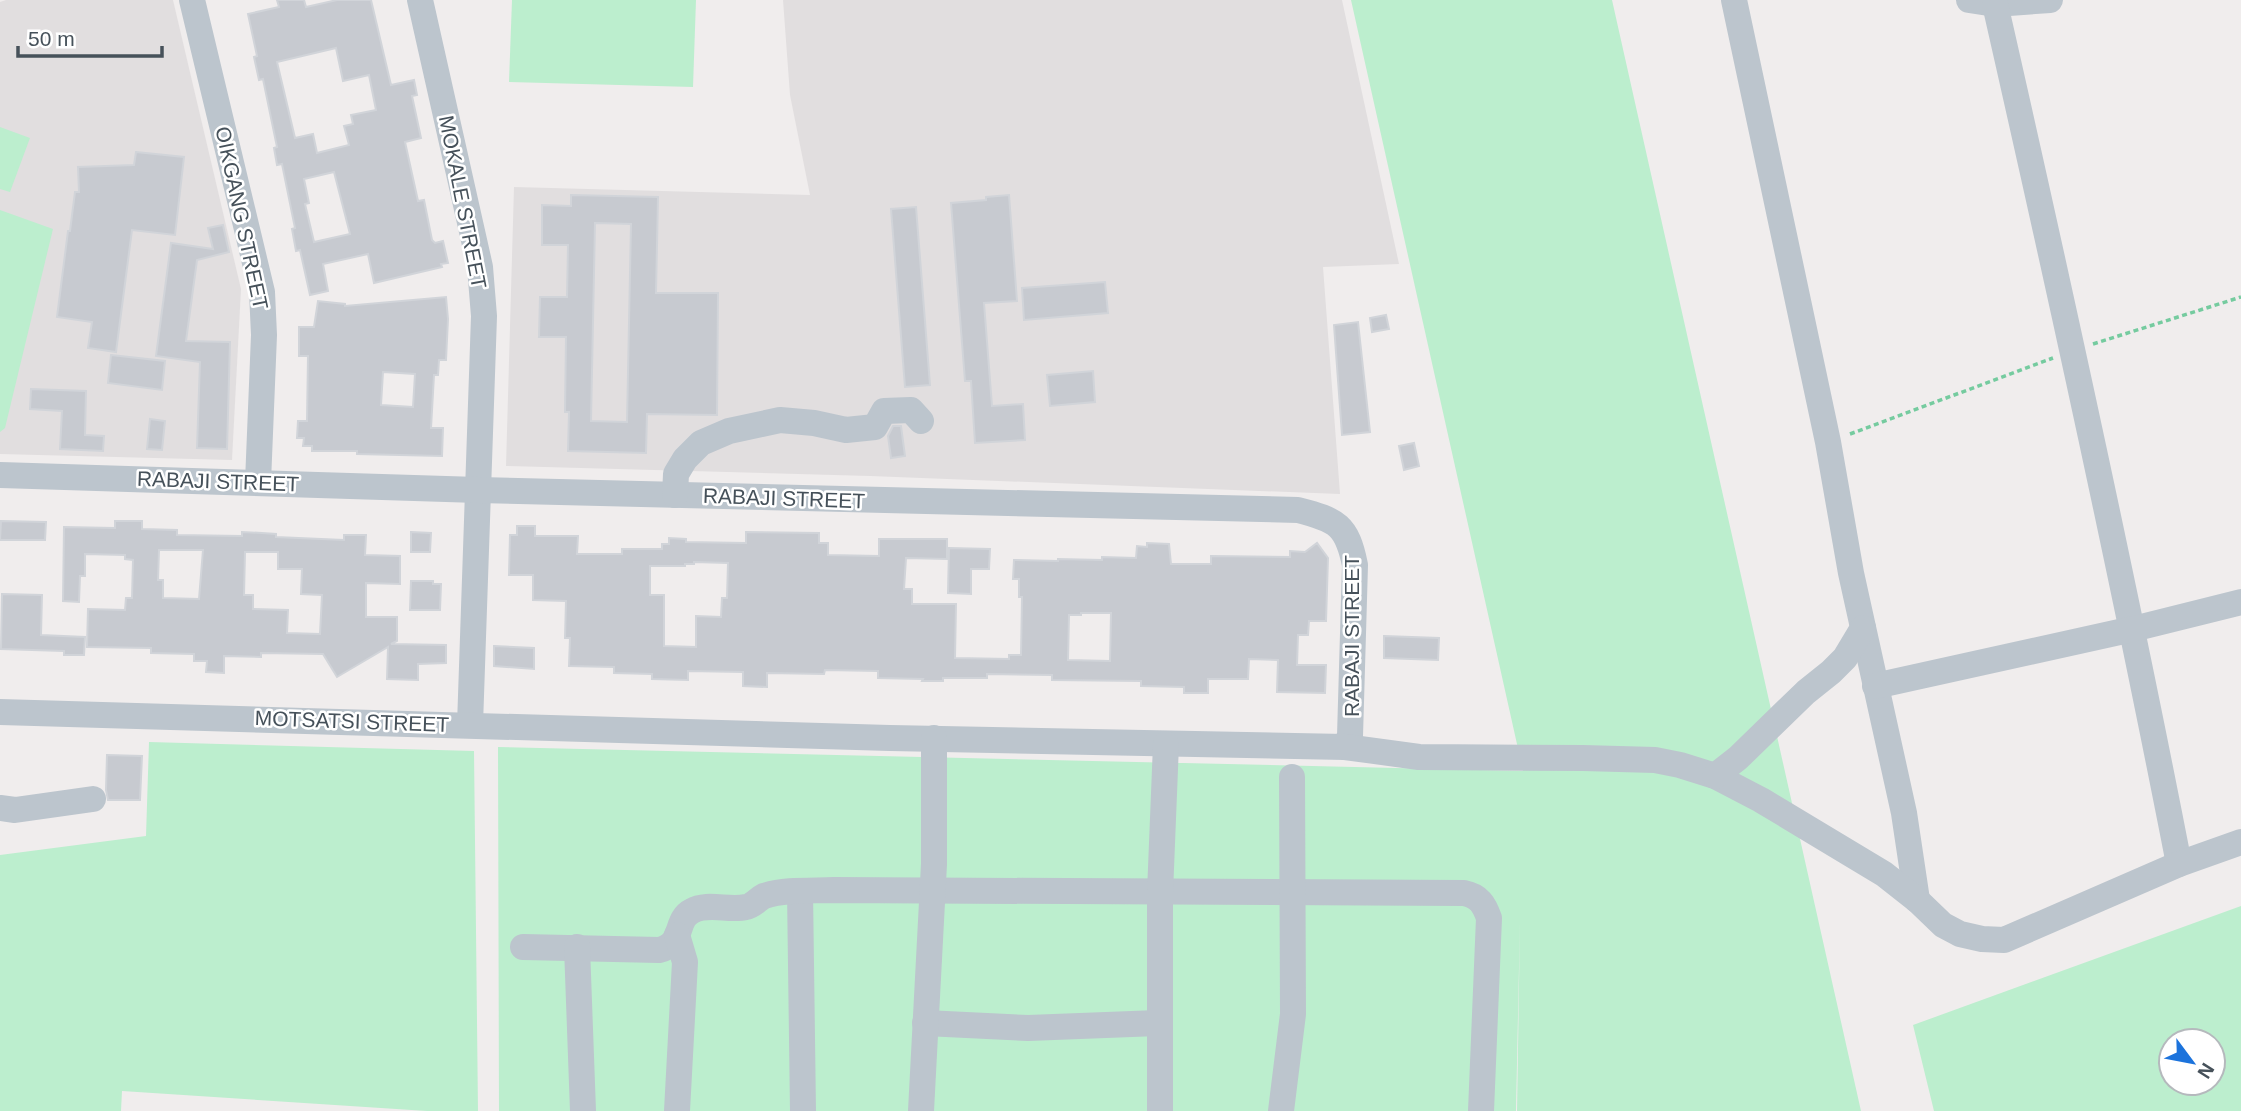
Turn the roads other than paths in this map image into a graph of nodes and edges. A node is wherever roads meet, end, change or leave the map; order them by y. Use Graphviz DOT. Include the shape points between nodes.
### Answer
graph roads {
  1 [pos="192,0"];
  2 [pos="420,0"];
  3 [pos="1734,0"];
  4 [pos="1969,0"];
  5 [pos="2050,0"];
  6 [pos="1995,5"];
  7 [pos="920,421"];
  8 [pos="0,475"];
  9 [pos="258,482"];
  10 [pos="478,490"];
  11 [pos="675,495"];
  12 [pos="2241,602"];
  13 [pos="1863,628"];
  14 [pos="2133,629"];
  15 [pos="1875,686"];
  16 [pos="0,712"];
  17 [pos="470,725"];
  18 [pos="934,738"];
  19 [pos="1166,744"];
  20 [pos="1345,747"];
  21 [pos="1715,776"];
  22 [pos="1292,777"];
  23 [pos="93,799"];
  24 [pos="0,808"];
  25 [pos="2241,842"];
  26 [pos="2179,864"];
  27 [pos="800,891"];
  28 [pos="933,891"];
  29 [pos="1160,893"];
  30 [pos="1292,893"];
  31 [pos="1917,900"];
  32 [pos="677,935"];
  33 [pos="523,947"];
  34 [pos="577,947"];
  35 [pos="925,1023"];
  36 [pos="1158,1023"];
  37 [pos="583,1111"];
  38 [pos="677,1111"];
  39 [pos="803,1111"];
  40 [pos="921,1111"];
  41 [pos="1160,1111"];
  42 [pos="1281,1111"];
  43 [pos="1481,1111"];
  1 -- 9 [label="street, OIKGANG STREET" via="262,292"];
  2 -- 10 [label="street, MOKALE STREET" via="480,267 484,316"];
  3 -- 13 [label="street"];
  4 -- 6 [label="street"];
  5 -- 6 [label="street"];
  6 -- 14 [label="street"];
  7 -- 11 [label="street" via="911,410 899,409 884,411 875,426 846,430 779,420 729,430 701,443 685,458 676,474"];
  8 -- 9 [label="street, RABAJI STREET"];
  9 -- 10 [label="street, RABAJI STREET"];
  10 -- 11 [label="street, RABAJI STREET"];
  10 -- 17 [label="street, MOTSATSI STREET"];
  11 -- 20 [label="street, RABAJI STREET" via="1298,510 1317,515 1343,530 1355,565 1350,736"];
  12 -- 14 [label="street"];
  13 -- 15 [label="street"];
  13 -- 21 [label="street" via="1845,658"];
  14 -- 15 [label="street"];
  14 -- 26 [label="street"];
  15 -- 31 [label="street" via="1904,813"];
  16 -- 17 [label="street, MOTSATSI STREET"];
  17 -- 18 [label="street"];
  18 -- 19 [label="street"];
  18 -- 28 [label="street"];
  19 -- 20 [label="street"];
  19 -- 29 [label="street"];
  20 -- 21 [label="street" via="1419,757 1655,760"];
  21 -- 31 [label="street" via="1884,874"];
  22 -- 30 [label="street"];
  23 -- 24 [label="street"];
  25 -- 26 [label="street"];
  26 -- 31 [label="street" via="2004,940 1960,934"];
  27 -- 28 [label="street"];
  27 -- 32 [label="street" via="761,897 748,907 696,909 685,917"];
  27 -- 39 [label="street"];
  28 -- 29 [label="street"];
  28 -- 35 [label="street"];
  29 -- 30 [label="street"];
  29 -- 36 [label="street"];
  30 -- 42 [label="street" via="1293,1014"];
  30 -- 43 [label="street" via="1464,893 1482,903 1490,928"];
  32 -- 34 [label="street" via="669,947 659,950"];
  32 -- 38 [label="street" via="685,962"];
  33 -- 34 [label="street"];
  34 -- 37 [label="street"];
  35 -- 36 [label="street" via="1028,1028"];
  35 -- 40 [label="street"];
  36 -- 41 [label="street"];
}
